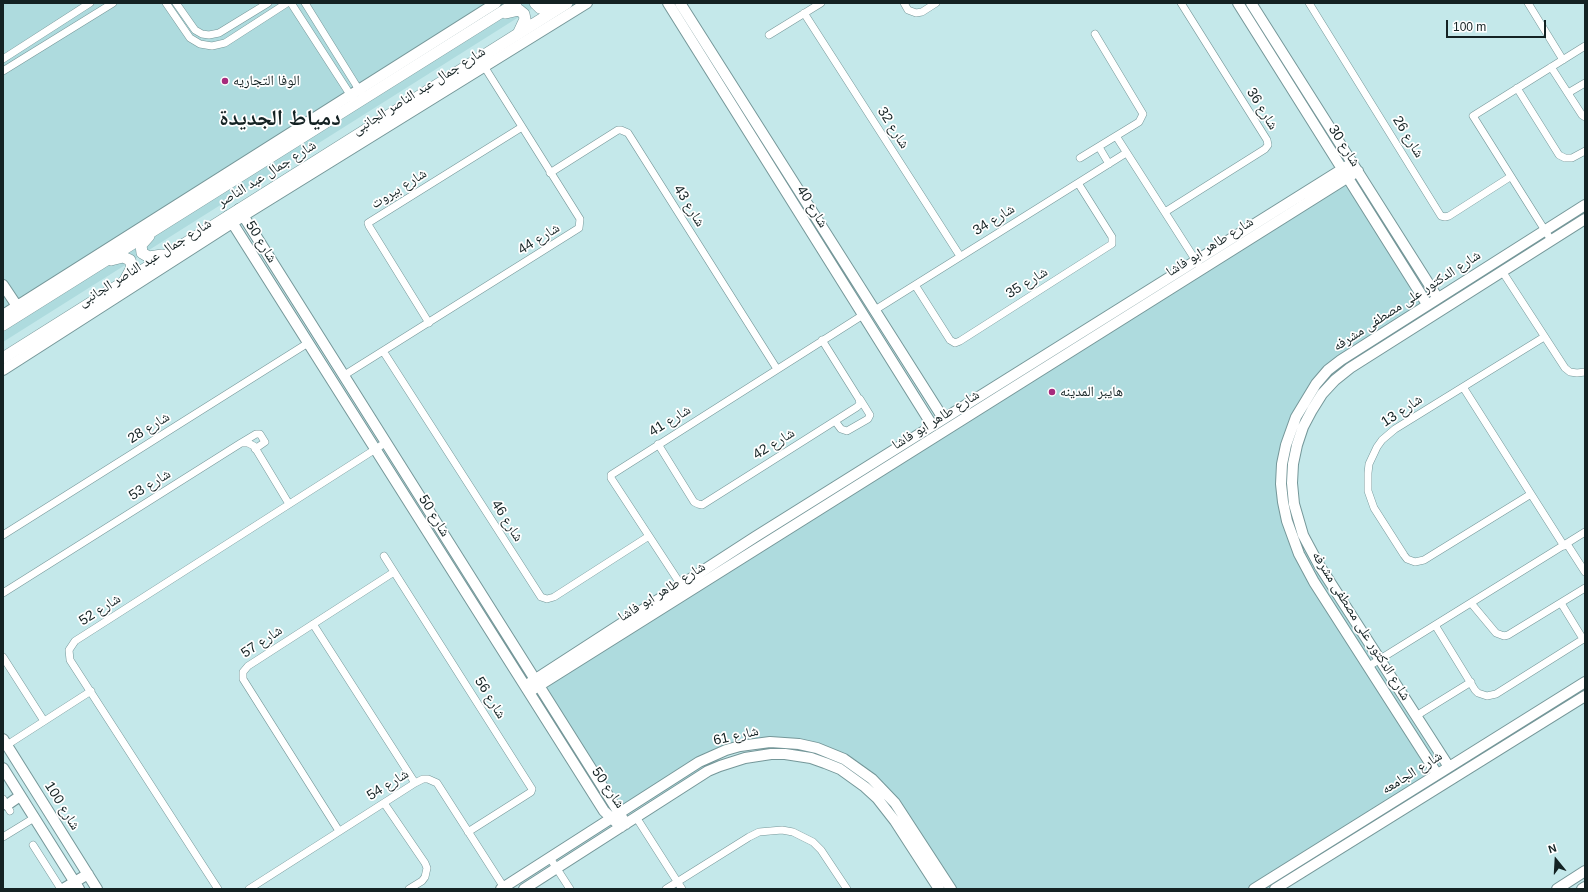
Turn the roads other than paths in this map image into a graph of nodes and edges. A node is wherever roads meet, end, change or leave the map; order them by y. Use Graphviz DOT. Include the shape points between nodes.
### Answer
graph roads {
  1 [pos="90,3"];
  2 [pos="113,3"];
  3 [pos="166,3"];
  4 [pos="268,3"];
  5 [pos="287,3"];
  6 [pos="291,3"];
  7 [pos="496,3"];
  8 [pos="516,3"];
  9 [pos="535,3"];
  10 [pos="587,3"];
  11 [pos="668,3"];
  12 [pos="680,3"];
  13 [pos="821,3"];
  14 [pos="904,3"];
  15 [pos="936,3"];
  16 [pos="1181,3"];
  17 [pos="1238,3"];
  18 [pos="1252,3"];
  19 [pos="1309,3"];
  20 [pos="1528,3"];
  21 [pos="306,4"];
  22 [pos="566,4"];
  23 [pos="178,6"];
  24 [pos="296,11"];
  25 [pos="804,13"];
  26 [pos="493,17"];
  27 [pos="769,34"];
  28 [pos="1095,34"];
  29 [pos="518,35"];
  30 [pos="1585,46"];
  31 [pos="3,59"];
  32 [pos="1564,60"];
  33 [pos="482,63"];
  34 [pos="1551,68"];
  35 [pos="3,71"];
  36 [pos="1585,83"];
  37 [pos="1517,88"];
  38 [pos="1568,94"];
  39 [pos="357,97"];
  40 [pos="1585,116"];
  41 [pos="522,127"];
  42 [pos="1116,136"];
  43 [pos="1098,147"];
  44 [pos="1585,151"];
  45 [pos="1126,153"];
  46 [pos="1080,158"];
  47 [pos="1352,163"];
  48 [pos="1109,164"];
  49 [pos="1342,169"];
  50 [pos="1358,171"];
  51 [pos="550,173"];
  52 [pos="1510,177"];
  53 [pos="1348,178"];
  54 [pos="1078,183"];
  55 [pos="217,185"];
  56 [pos="1585,205"];
  57 [pos="1165,212"];
  58 [pos="241,213"];
  59 [pos="1585,219"];
  60 [pos="231,220"];
  61 [pos="1545,230"];
  62 [pos="154,231"];
  63 [pos="1551,240"];
  64 [pos="168,254"];
  65 [pos="960,256"];
  66 [pos="104,262"];
  67 [pos="1199,265"];
  68 [pos="1502,271"];
  69 [pos="124,282"];
  70 [pos="3,285"];
  71 [pos="915,285"];
  72 [pos="1437,297"];
  73 [pos="1427,304"];
  74 [pos="19,310"];
  75 [pos="875,310"];
  76 [pos="863,314"];
  77 [pos="3,322"];
  78 [pos="1399,322"];
  79 [pos="429,323"];
  80 [pos="1405,332"];
  81 [pos="1544,337"];
  82 [pos="822,340"];
  83 [pos="308,343"];
  84 [pos="34,345"];
  85 [pos="383,351"];
  86 [pos="3,358"];
  87 [pos="3,370"];
  88 [pos="776,370"];
  89 [pos="1585,372"];
  90 [pos="344,376"];
  91 [pos="1463,387"];
  92 [pos="860,399"];
  93 [pos="944,418"];
  94 [pos="835,421"];
  95 [pos="932,425"];
  96 [pos="241,443"];
  97 [pos="385,443"];
  98 [pos="658,444"];
  99 [pos="255,449"];
  100 [pos="375,449"];
  101 [pos="1531,494"];
  102 [pos="289,504"];
  103 [pos="1585,532"];
  104 [pos="3,535"];
  105 [pos="649,536"];
  106 [pos="1565,545"];
  107 [pos="384,556"];
  108 [pos="394,572"];
  109 [pos="1585,572"];
  110 [pos="681,584"];
  111 [pos="1585,588"];
  112 [pos="3,593"];
  113 [pos="687,593"];
  114 [pos="1471,603"];
  115 [pos="1561,603"];
  116 [pos="313,624"];
  117 [pos="1435,625"];
  118 [pos="1584,638"];
  119 [pos="3,657"];
  120 [pos="1380,659"];
  121 [pos="1369,666"];
  122 [pos="1471,682"];
  123 [pos="1585,682"];
  124 [pos="536,683"];
  125 [pos="527,689"];
  126 [pos="91,691"];
  127 [pos="1585,696"];
  128 [pos="1416,716"];
  129 [pos="44,721"];
  130 [pos="5,742"];
  131 [pos="1449,767"];
  132 [pos="3,768"];
  133 [pos="1437,774"];
  134 [pos="415,783"];
  135 [pos="20,796"];
  136 [pos="384,803"];
  137 [pos="7,805"];
  138 [pos="614,815"];
  139 [pos="636,817"];
  140 [pos="34,818"];
  141 [pos="900,818"];
  142 [pos="623,825"];
  143 [pos="339,831"];
  144 [pos="468,832"];
  145 [pos="3,837"];
  146 [pos="33,845"];
  147 [pos="550,858"];
  148 [pos="1303,858"];
  149 [pos="1309,868"];
  150 [pos="557,869"];
  151 [pos="88,874"];
  152 [pos="1584,874"];
  153 [pos="677,882"];
  154 [pos="77,885"];
  155 [pos="1572,885"];
  156 [pos="1585,887"];
  157 [pos="503,888"];
  158 [pos="62,889"];
  159 [pos="97,889"];
  160 [pos="218,889"];
  161 [pos="249,889"];
  162 [pos="409,889"];
  163 [pos="524,889"];
  164 [pos="570,889"];
  165 [pos="666,889"];
  166 [pos="682,889"];
  167 [pos="847,889"];
  168 [pos="939,889"];
  169 [pos="951,889"];
  170 [pos="1254,889"];
  171 [pos="1275,889"];
  172 [pos="1557,889"];
  173 [pos="1582,889"];
  1 -- 31 [label="street"];
  2 -- 35 [label="street"];
  3 -- 5 [label="street" via="187,35 208,46 225,43"];
  4 -- 23 [label="street" via="220,33 212,35 195,30"];
  6 -- 24 [label="street"];
  7 -- 39 [label="street"];
  8 -- 26 [label="main road, شارع جمال عبد الناصر"];
  9 -- 22 [label="main road" via="540,8"];
  10 -- 33 [label="street, شارع جمال عبد الناصر الجانبى"];
  11 -- 76 [label="street, شارع 40"];
  12 -- 75 [label="street, شارع 40"];
  13 -- 25 [label="street"];
  14 -- 15 [label="street" via="911,12 916,13"];
  16 -- 57 [label="street, شارع 36" via="1268,145"];
  17 -- 49 [label="street, شارع 30"];
  18 -- 47 [label="street, شارع 30"];
  19 -- 52 [label="street, شارع 26" via="1441,216 1448,216"];
  20 -- 32 [label="street"];
  21 -- 24 [label="street"];
  21 -- 39 [label="street"];
  22 -- 29 [label="main road, شارع جمال عبد الناصر"];
  24 -- 39 [label="street"];
  25 -- 27 [label="street"];
  25 -- 65 [label="street, شارع 32"];
  26 -- 29 [label="main road" via="522,11 525,19"];
  26 -- 39 [label="main road, شارع جمال عبد الناصر"];
  28 -- 42 [label="street" via="1143,111 1143,117 1139,122"];
  29 -- 33 [label="main road, شارع جمال عبد الناصر"];
  30 -- 32 [label="street"];
  32 -- 34 [label="street"];
  33 -- 41 [label="street, شارع 44"];
  33 -- 58 [label="main road, شارع جمال عبد الناصر"];
  34 -- 37 [label="street"];
  34 -- 38 [label="street"];
  36 -- 38 [label="street"];
  37 -- 44 [label="street" via="1559,155 1572,158"];
  37 -- 52 [label="street" via="1473,118"];
  38 -- 40 [label="street"];
  39 -- 55 [label="main road, شارع جمال عبد الناصر"];
  41 -- 51 [label="street, شارع 44"];
  41 -- 79 [label="street, شارع بيروت" via="368,223"];
  42 -- 43 [label="street"];
  42 -- 45 [label="street"];
  43 -- 46 [label="street"];
  43 -- 48 [label="street"];
  45 -- 48 [label="street, شارع 34"];
  45 -- 57 [label="street"];
  47 -- 49 [label="street, شارع طاهر ابو فاشا"];
  47 -- 50 [label="street, شارع 30"];
  48 -- 54 [label="street, شارع 34"];
  49 -- 53 [label="street, شارع 30"];
  49 -- 67 [label="street, شارع طاهر ابو فاشا"];
  50 -- 53 [label="street, شارع طاهر ابو فاشا"];
  50 -- 72 [label="street, شارع 30"];
  51 -- 79 [label="street, شارع 44" via="580,219 577,230"];
  51 -- 88 [label="street, شارع 43" via="618,130 628,133"];
  52 -- 61 [label="street"];
  53 -- 67 [label="street, شارع طاهر ابو فاشا"];
  53 -- 73 [label="street, شارع 30"];
  54 -- 65 [label="street, شارع 34"];
  54 -- 71 [label="street, شارع 35" via="1111,235 1112,244 960,341 950,340"];
  55 -- 62 [label="main road, شارع جمال عبد الناصر"];
  55 -- 74 [label="street"];
  56 -- 61 [label="street, شارع الدكتور على مصطفى مشرفه"];
  57 -- 67 [label="street"];
  58 -- 60 [label="main road, شارع جمال عبد الناصر"];
  58 -- 90 [label="street, شارع 50"];
  59 -- 63 [label="street, شارع الدكتور على مصطفى مشرفه"];
  60 -- 64 [label="main road, شارع جمال عبد الناصر"];
  60 -- 83 [label="street, شارع 50"];
  60 -- 84 [label="street, شارع جمال عبد الناصر الجانبى"];
  61 -- 63 [label="street"];
  61 -- 72 [label="street, شارع الدكتور على مصطفى مشرفه"];
  62 -- 64 [label="main road" via="142,245 142,253 148,257"];
  62 -- 66 [label="main road, شارع جمال عبد الناصر"];
  63 -- 68 [label="street, شارع الدكتور على مصطفى مشرفه"];
  64 -- 69 [label="main road, شارع جمال عبد الناصر"];
  65 -- 71 [label="street, شارع 34"];
  66 -- 69 [label="main road" via="123,257 130,260 132,267"];
  66 -- 74 [label="main road, شارع جمال عبد الناصر"];
  67 -- 93 [label="street, شارع طاهر ابو فاشا"];
  67 -- 113 [label="street, شارع طاهر ابو فاشا"];
  68 -- 80 [label="street, شارع الدكتور على مصطفى مشرفه"];
  68 -- 81 [label="street"];
  69 -- 84 [label="main road, شارع جمال عبد الناصر"];
  70 -- 74 [label="street"];
  71 -- 75 [label="street, شارع 34"];
  72 -- 73 [label="street, شارع الدكتور على مصطفى مشرفه"];
  73 -- 78 [label="street, شارع الدكتور على مصطفى مشرفه"];
  74 -- 77 [label="main road, شارع جمال عبد الناصر"];
  75 -- 93 [label="street, شارع 40"];
  76 -- 82 [label="street, شارع 41"];
  76 -- 95 [label="street, شارع 40"];
  78 -- 80 [label="street"];
  78 -- 121 [label="street, شارع الدكتور على مصطفى مشرفه" via="1340,360 1316,384 1296,417 1282,464 1283,502 1297,548 1314,582"];
  79 -- 85 [label="street, شارع 44"];
  80 -- 120 [label="street, شارع الدكتور على مصطفى مشرفه" via="1350,368 1322,394 1303,427 1293,464 1294,504 1303,535 1319,565"];
  81 -- 89 [label="street" via="1565,368 1570,372"];
  81 -- 91 [label="street, شارع 13"];
  82 -- 88 [label="street, شارع 41"];
  82 -- 92 [label="street"];
  83 -- 100 [label="street, شارع 50"];
  83 -- 104 [label="street, شارع 28"];
  84 -- 86 [label="main road, شارع جمال عبد الناصر"];
  84 -- 87 [label="street, شارع جمال عبد الناصر الجانبى"];
  85 -- 90 [label="street, شارع 44"];
  85 -- 105 [label="street, شارع 46" via="541,597 554,597"];
  88 -- 98 [label="street, شارع 41"];
  90 -- 97 [label="street, شارع 50"];
  91 -- 101 [label="street"];
  91 -- 101 [label="street, شارع 13" via="1388,434 1377,447 1368,468 1368,491 1374,508 1407,559 1415,562 1424,560"];
  92 -- 94 [label="street, شارع 42" via="859,406"];
  92 -- 94 [label="street" via="870,415 868,419 847,431 841,429"];
  93 -- 95 [label="street, شارع طاهر ابو فاشا"];
  94 -- 98 [label="street, شارع 42" via="700,505 694,502"];
  95 -- 110 [label="street, شارع طاهر ابو فاشا"];
  96 -- 99 [label="street" via="248,443"];
  96 -- 99 [label="street, شارع 53" via="260,434 265,442"];
  96 -- 112 [label="street, شارع 53"];
  97 -- 100 [label="street, شارع 52"];
  97 -- 124 [label="street, شارع 50"];
  98 -- 105 [label="street, شارع 41" via="611,476"];
  99 -- 102 [label="street"];
  100 -- 102 [label="street, شارع 52"];
  100 -- 125 [label="street, شارع 50"];
  101 -- 106 [label="street"];
  102 -- 126 [label="street, شارع 52" via="75,641 70,646 69,656"];
  103 -- 106 [label="street"];
  105 -- 110 [label="street, شارع 41"];
  106 -- 109 [label="street"];
  106 -- 114 [label="street"];
  107 -- 108 [label="street, شارع 56"];
  108 -- 116 [label="street, شارع 57"];
  108 -- 144 [label="street, شارع 56" via="532,788 531,792"];
  110 -- 113 [label="street, شارع 41"];
  110 -- 124 [label="street, شارع طاهر ابو فاشا"];
  111 -- 115 [label="street"];
  113 -- 124 [label="street, شارع طاهر ابو فاشا"];
  114 -- 115 [label="street" via="1496,634 1504,636"];
  114 -- 117 [label="street"];
  115 -- 118 [label="street"];
  116 -- 134 [label="street"];
  116 -- 143 [label="street, شارع 57" via="245,668 243,679"];
  117 -- 120 [label="street"];
  117 -- 122 [label="street"];
  118 -- 122 [label="street" via="1491,696 1478,693"];
  119 -- 129 [label="street"];
  120 -- 121 [label="street"];
  120 -- 128 [label="street, شارع الدكتور على مصطفى مشرفه"];
  121 -- 133 [label="street, شارع الدكتور على مصطفى مشرفه"];
  122 -- 128 [label="street"];
  123 -- 131 [label="street, شارع الجامعه"];
  124 -- 125 [label="street, شارع طاهر ابو فاشا"];
  124 -- 138 [label="street, شارع 50"];
  125 -- 138 [label="street, شارع 50" via="604,811"];
  126 -- 129 [label="street"];
  126 -- 160 [label="street, شارع 52"];
  127 -- 149 [label="street, شارع الجامعه"];
  128 -- 131 [label="street, شارع الدكتور على مصطفى مشرفه"];
  129 -- 130 [label="street"];
  130 -- 151 [label="street, شارع 100"];
  131 -- 133 [label="street, شارع الجامعه"];
  132 -- 135 [label="street"];
  133 -- 148 [label="street, شارع الجامعه"];
  134 -- 136 [label="street, شارع 54"];
  134 -- 144 [label="street, شارع 54" via="428,779 437,783"];
  135 -- 137 [label="street"];
  135 -- 140 [label="street"];
  136 -- 143 [label="street, شارع 54"];
  136 -- 162 [label="street" via="425,863 425,877"];
  138 -- 141 [label="street, شارع 61" via="712,756 740,746 784,742 818,748 859,768 884,790"];
  138 -- 142 [label="street, شارع 50"];
  138 -- 147 [label="street, شارع 61"];
  139 -- 141 [label="street, شارع 61" via="708,771 745,758 785,754 811,758 840,769"];
  139 -- 142 [label="street, شارع 61"];
  139 -- 153 [label="street"];
  140 -- 145 [label="street"];
  140 -- 154 [label="street"];
  141 -- 168 [label="street, شارع 61"];
  141 -- 169 [label="street, شارع 61"];
  142 -- 150 [label="street, شارع 61"];
  143 -- 161 [label="street, شارع 54"];
  144 -- 157 [label="street, شارع 54"];
  146 -- 158 [label="street"];
  147 -- 150 [label="street"];
  147 -- 157 [label="street, شارع 61"];
  148 -- 149 [label="street"];
  148 -- 170 [label="street, شارع الجامعه"];
  149 -- 171 [label="street, شارع الجامعه"];
  150 -- 163 [label="street, شارع 61"];
  150 -- 164 [label="street"];
  151 -- 154 [label="street"];
  151 -- 159 [label="street, شارع 100"];
  152 -- 155 [label="street"];
  153 -- 165 [label="street"];
  153 -- 166 [label="street"];
  153 -- 167 [label="street" via="749,837 770,830 782,830 798,834 821,850"];
  154 -- 158 [label="street"];
  155 -- 172 [label="street"];
  156 -- 173 [label="street"];
}
